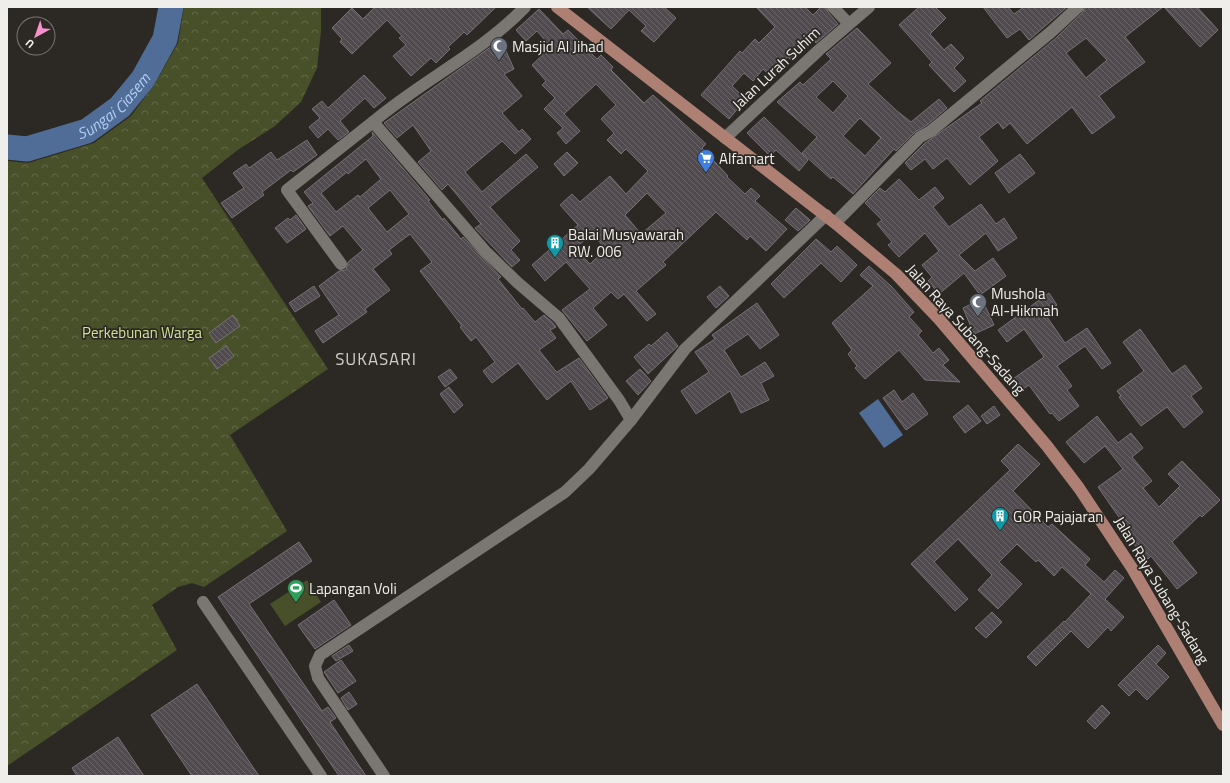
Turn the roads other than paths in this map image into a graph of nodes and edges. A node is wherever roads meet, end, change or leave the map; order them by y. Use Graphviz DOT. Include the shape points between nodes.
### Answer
graph roads {
  1 [pos="525,7"];
  2 [pos="557,7"];
  3 [pos="833,7"];
  4 [pos="868,7"];
  5 [pos="1078,7"];
  6 [pos="849,24"];
  7 [pos="373,122"];
  8 [pos="725,138"];
  9 [pos="830,219"];
  10 [pos="341,264"];
  11 [pos="631,420"];
  12 [pos="203,602"];
  13 [pos="1223,726"];
  14 [pos="321,776"];
  15 [pos="384,776"];
  1 -- 7 [label="street" via="497,34 412,91"];
  2 -- 8 [label="main road, Jalan Raya Subang-Sadang"];
  3 -- 6 [label="street"];
  4 -- 6 [label="street, Jalan Lurah Suhim"];
  5 -- 9 [label="street" via="1052,32 914,142"];
  6 -- 8 [label="street, Jalan Lurah Suhim"];
  7 -- 10 [label="street" via="287,190"];
  7 -- 11 [label="street" via="485,251 559,318"];
  8 -- 9 [label="main road, Jalan Raya Subang-Sadang"];
  9 -- 11 [label="street" via="686,349"];
  9 -- 13 [label="main road, Jalan Raya Subang-Sadang" via="896,274 939,319 1047,446 1132,568"];
  11 -- 15 [label="street" via="589,469 565,492 320,656 316,666 318,678"];
  12 -- 14 [label="street"];
}
